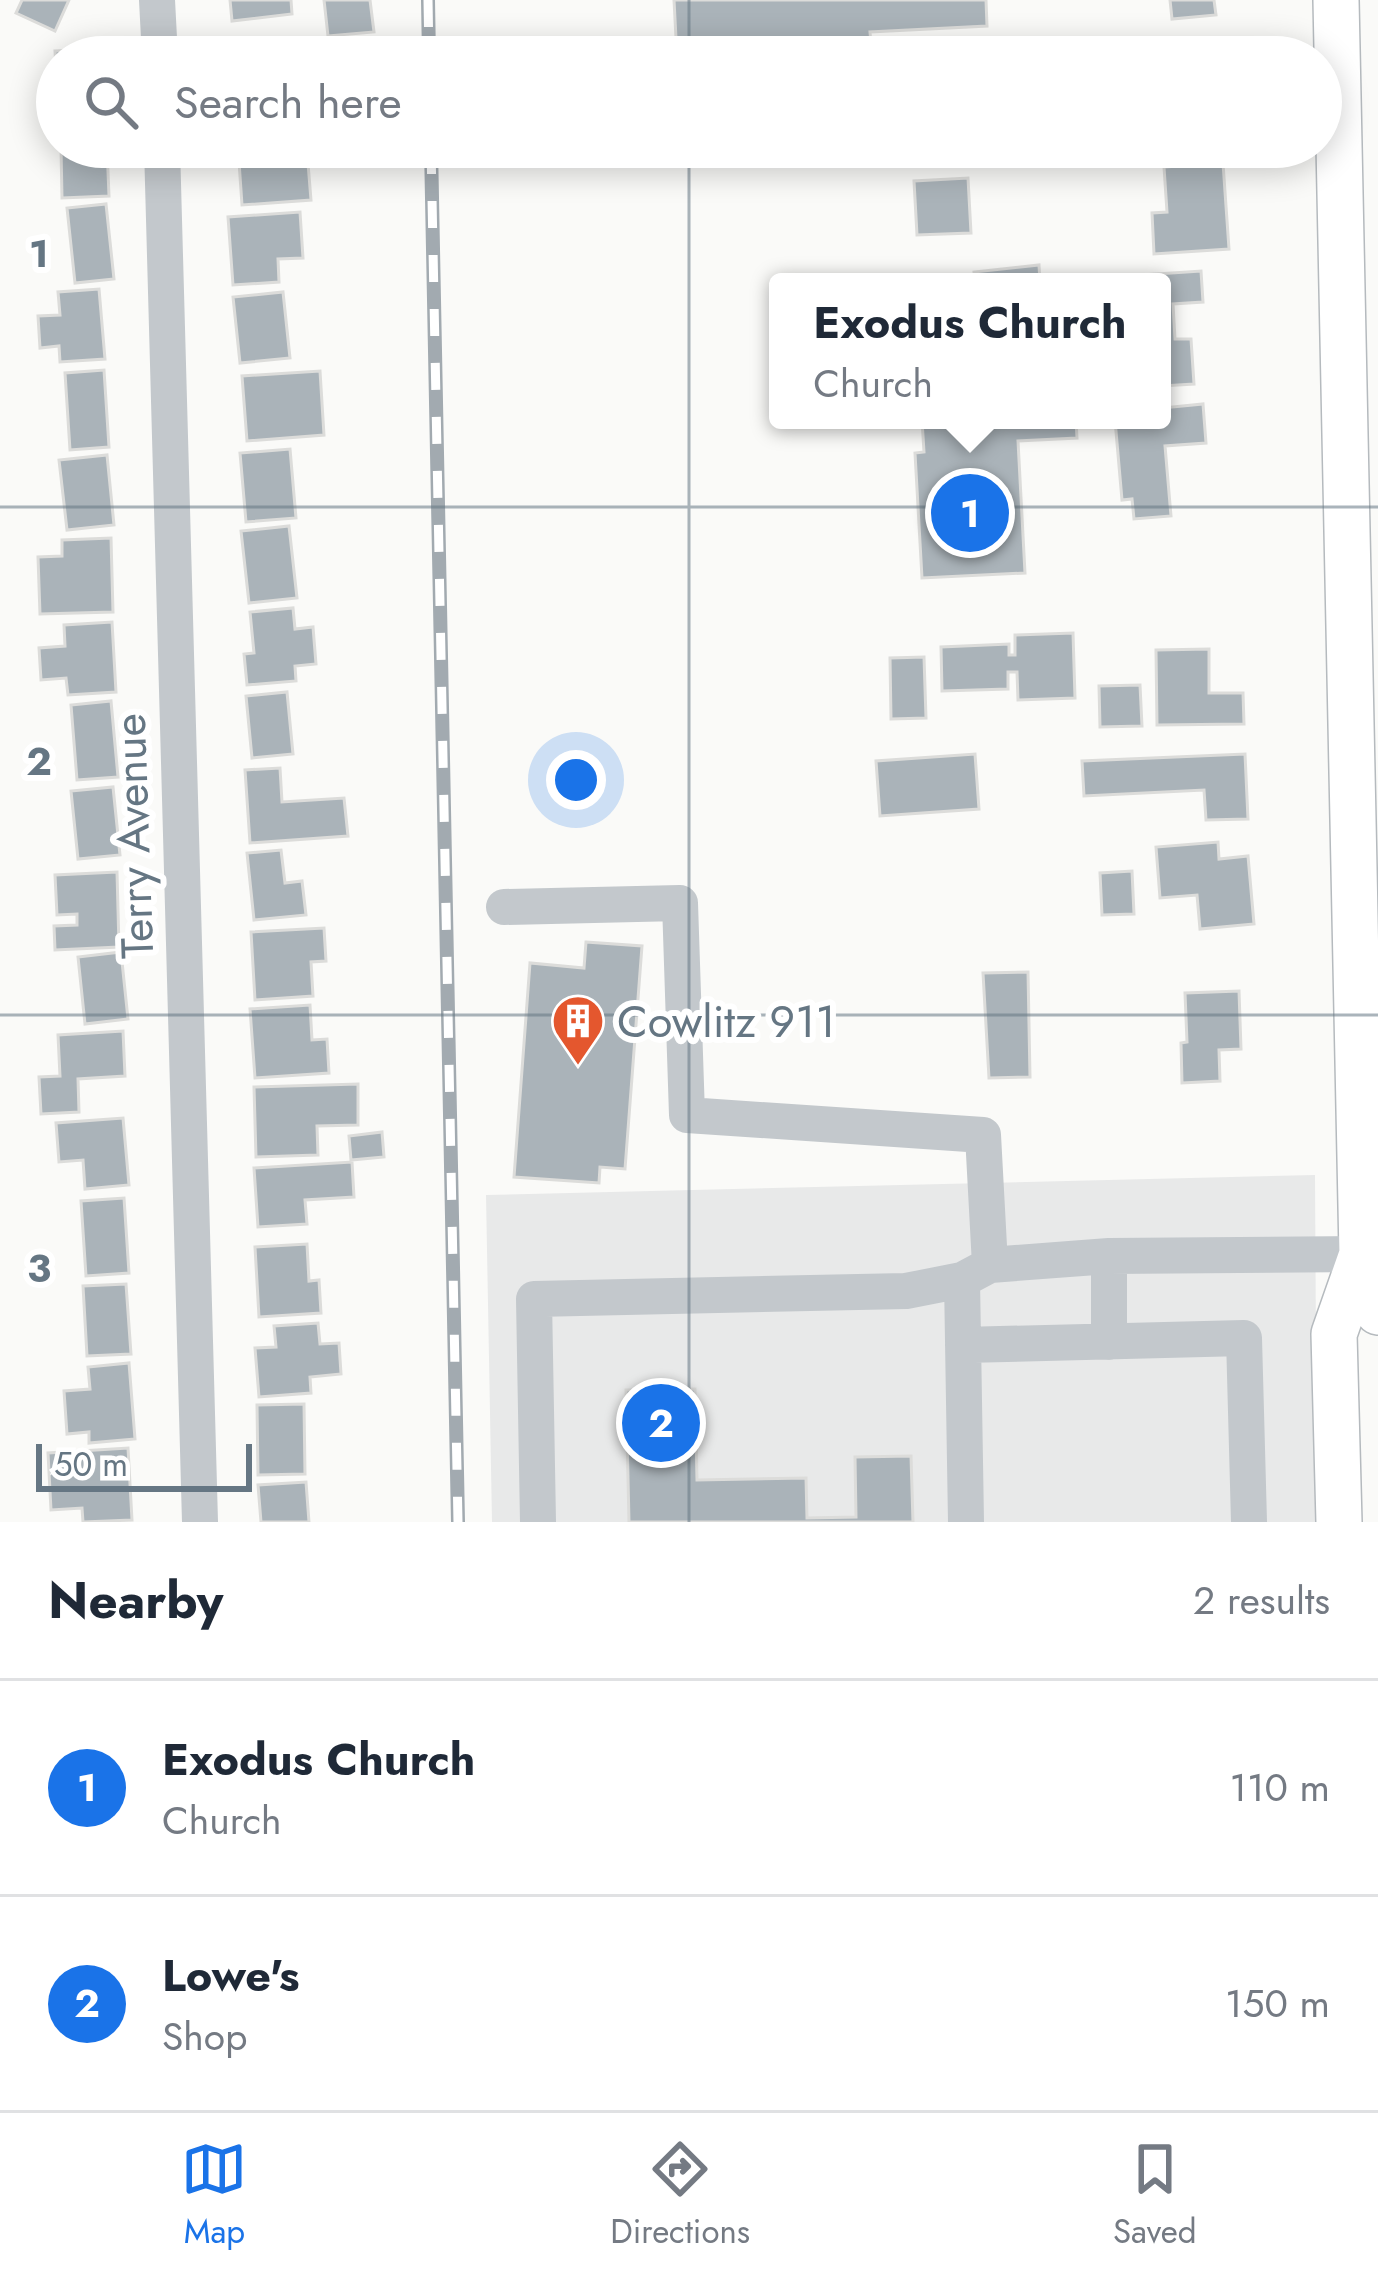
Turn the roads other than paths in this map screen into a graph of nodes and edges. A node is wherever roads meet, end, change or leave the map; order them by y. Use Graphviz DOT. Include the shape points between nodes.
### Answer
graph roads {
  1 [pos="158,0"];
  2 [pos="1336,0"];
  3 [pos="159,36"];
  4 [pos="1338,36"];
  5 [pos="1342,129"];
  6 [pos="163,168"];
  7 [pos="1365,622"];
  8 [pos="1378,846"];
  9 [pos="504,908"];
  10 [pos="1357,913"];
  11 [pos="1362,1254"];
  12 [pos="1109,1256"];
  13 [pos="976,1273"];
  14 [pos="1378,1312"];
  15 [pos="1108,1342"];
  16 [pos="963,1345"];
  17 [pos="200,1522"];
  18 [pos="538,1522"];
  19 [pos="966,1522"];
  20 [pos="1249,1522"];
  21 [pos="1339,1522"];
  1 -- 3 [label="street"];
  2 -- 4 [label="main road"];
  5 -- 7 [label="main road"];
  6 -- 17 [label="street, Terry Avenue"];
  7 -- 10 [label="main road"];
  8 -- 10 [label="main road"];
  9 -- 13 [label="street" via="680,903 687,1115 983,1135"];
  10 -- 11 [label="main road"];
  11 -- 12 [label="street"];
  11 -- 14 [label="main road"];
  11 -- 21 [label="main road" via="1334,1334"];
  12 -- 13 [label="street"];
  12 -- 15 [label="street"];
  13 -- 16 [label="street"];
  13 -- 18 [label="street" via="906,1291 534,1299"];
  15 -- 16 [label="street"];
  15 -- 20 [label="street" via="1244,1339"];
  16 -- 19 [label="street"];
}
